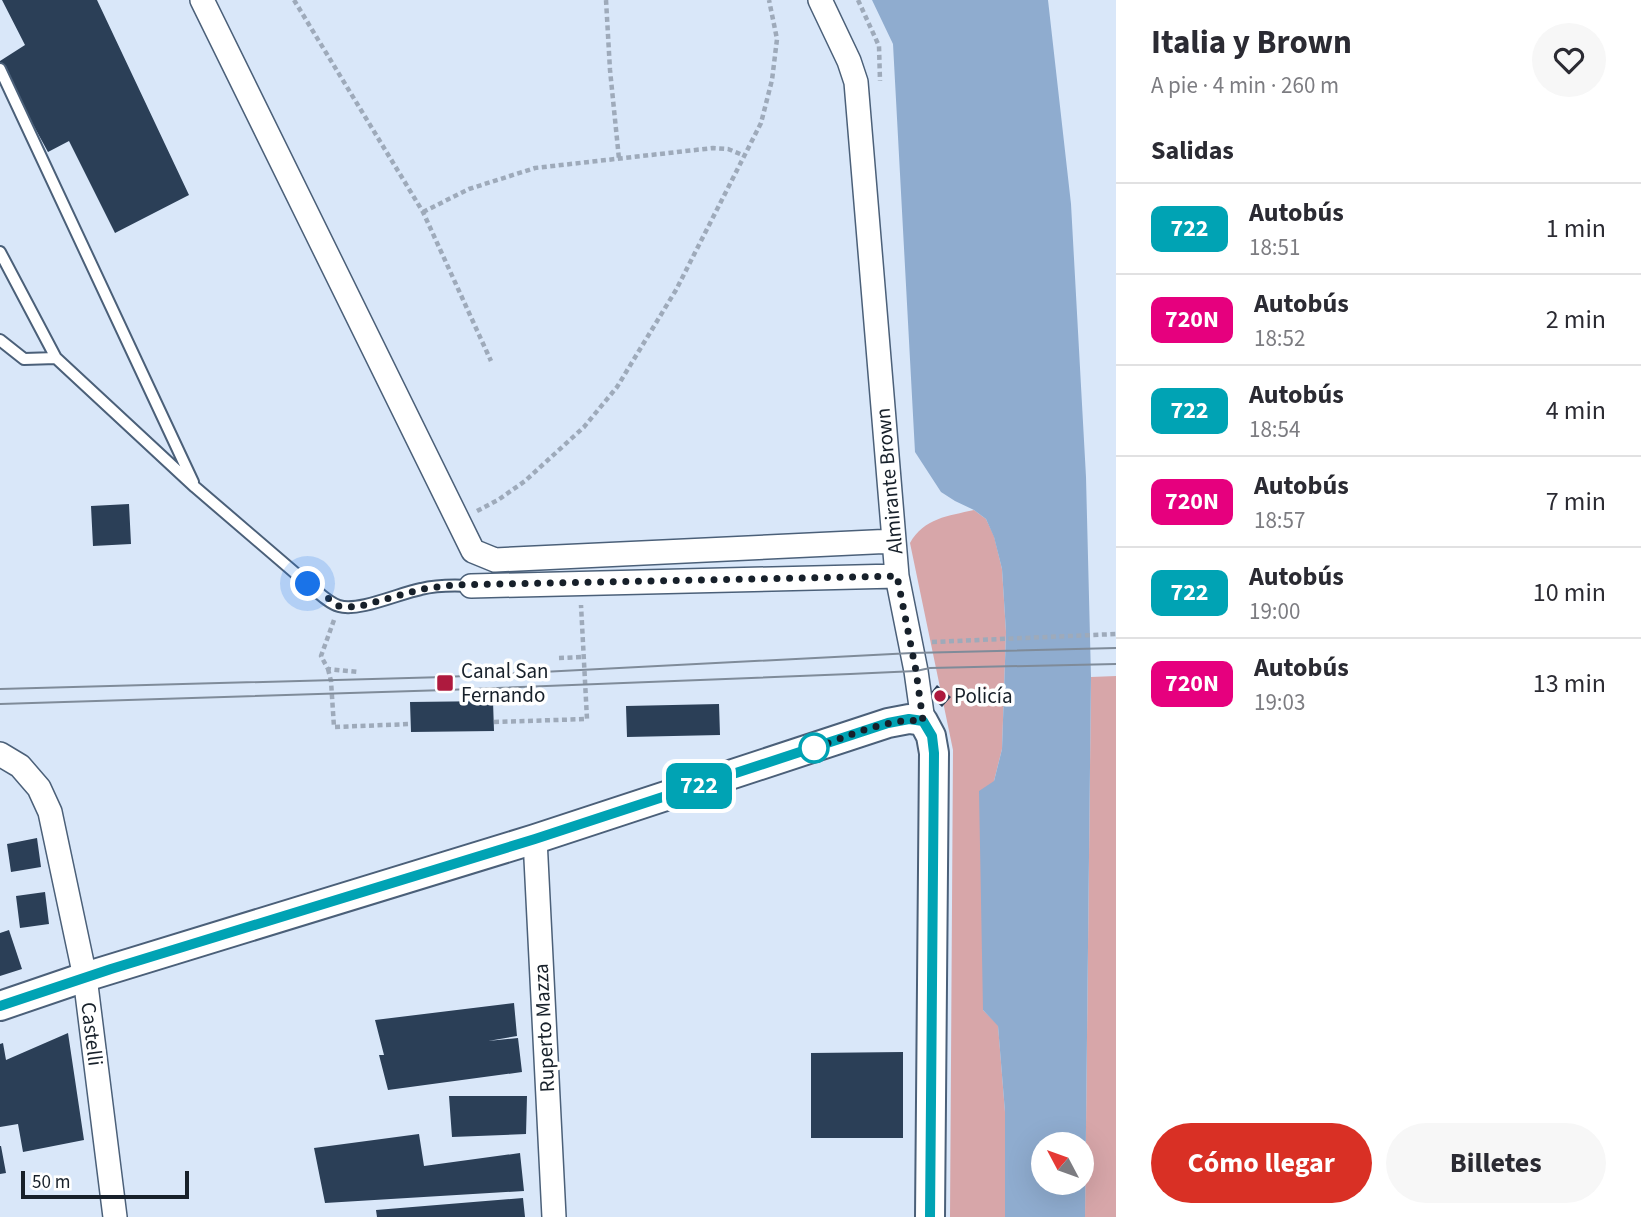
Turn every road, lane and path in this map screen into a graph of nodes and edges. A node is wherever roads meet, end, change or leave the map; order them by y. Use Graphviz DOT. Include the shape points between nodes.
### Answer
graph roads {
  1 [pos="202,0"];
  2 [pos="294,0"];
  3 [pos="606,0"];
  4 [pos="769,0"];
  5 [pos="820,0"];
  6 [pos="0,69"];
  7 [pos="745,156"];
  8 [pos="619,159"];
  9 [pos="423,212"];
  10 [pos="0,252"];
  11 [pos="0,340"];
  12 [pos="57,358"];
  13 [pos="491,361"];
  14 [pos="195,487"];
  15 [pos="477,512"];
  16 [pos="894,541"];
  17 [pos="897,576"];
  18 [pos="580,583"];
  19 [pos="471,586"];
  20 [pos="339,606"];
  21 [pos="1116,634"];
  22 [pos="946,641"];
  23 [pos="584,657"];
  24 [pos="559,658"];
  25 [pos="328,669"];
  26 [pos="358,671"];
  27 [pos="923,721"];
  28 [pos="494,722"];
  29 [pos="411,724"];
  30 [pos="0,754"];
  31 [pos="535,839"];
  32 [pos="85,977"];
  33 [pos="0,1006"];
  34 [pos="115,1217"];
  35 [pos="554,1217"];
  36 [pos="929,1217"];
  1 -- 16 [label="street" via="473,551 495,560"];
  2 -- 9 [label="path"];
  3 -- 8 [label="path"];
  4 -- 7 [label="path" via="777,39 772,80 761,123"];
  5 -- 16 [label="street, Almirante Brown" via="856,82"];
  6 -- 14 [label="lane"];
  7 -- 8 [label="path" via="713,148"];
  7 -- 15 [label="path" via="676,290 617,387 584,427 525,481"];
  8 -- 9 [label="path" via="535,168 469,189"];
  9 -- 13 [label="path"];
  10 -- 12 [label="lane"];
  11 -- 12 [label="lane" via="24,359"];
  12 -- 14 [label="lane"];
  14 -- 20 [label="lane"];
  16 -- 17 [label="street, Almirante Brown"];
  17 -- 18 [label="street"];
  17 -- 27 [label="street, Almirante Brown"];
  18 -- 19 [label="street"];
  18 -- 23 [label="path"];
  19 -- 20 [label="lane" via="422,589 357,607"];
  20 -- 25 [label="path" via="321,656"];
  21 -- 22 [label="path"];
  23 -- 24 [label="path"];
  23 -- 28 [label="path" via="587,719"];
  25 -- 26 [label="path"];
  25 -- 29 [label="path" via="334,727"];
  27 -- 31 [label="street" via="888,723"];
  27 -- 36 [label="street, Almirante Brown" via="932,736 934,753"];
  30 -- 32 [label="street, Castelli" via="20,766 39,788 50,812"];
  31 -- 32 [label="street"];
  31 -- 35 [label="street, Ruperto Mazza"];
  32 -- 33 [label="street"];
  32 -- 34 [label="street, Castelli"];
}
